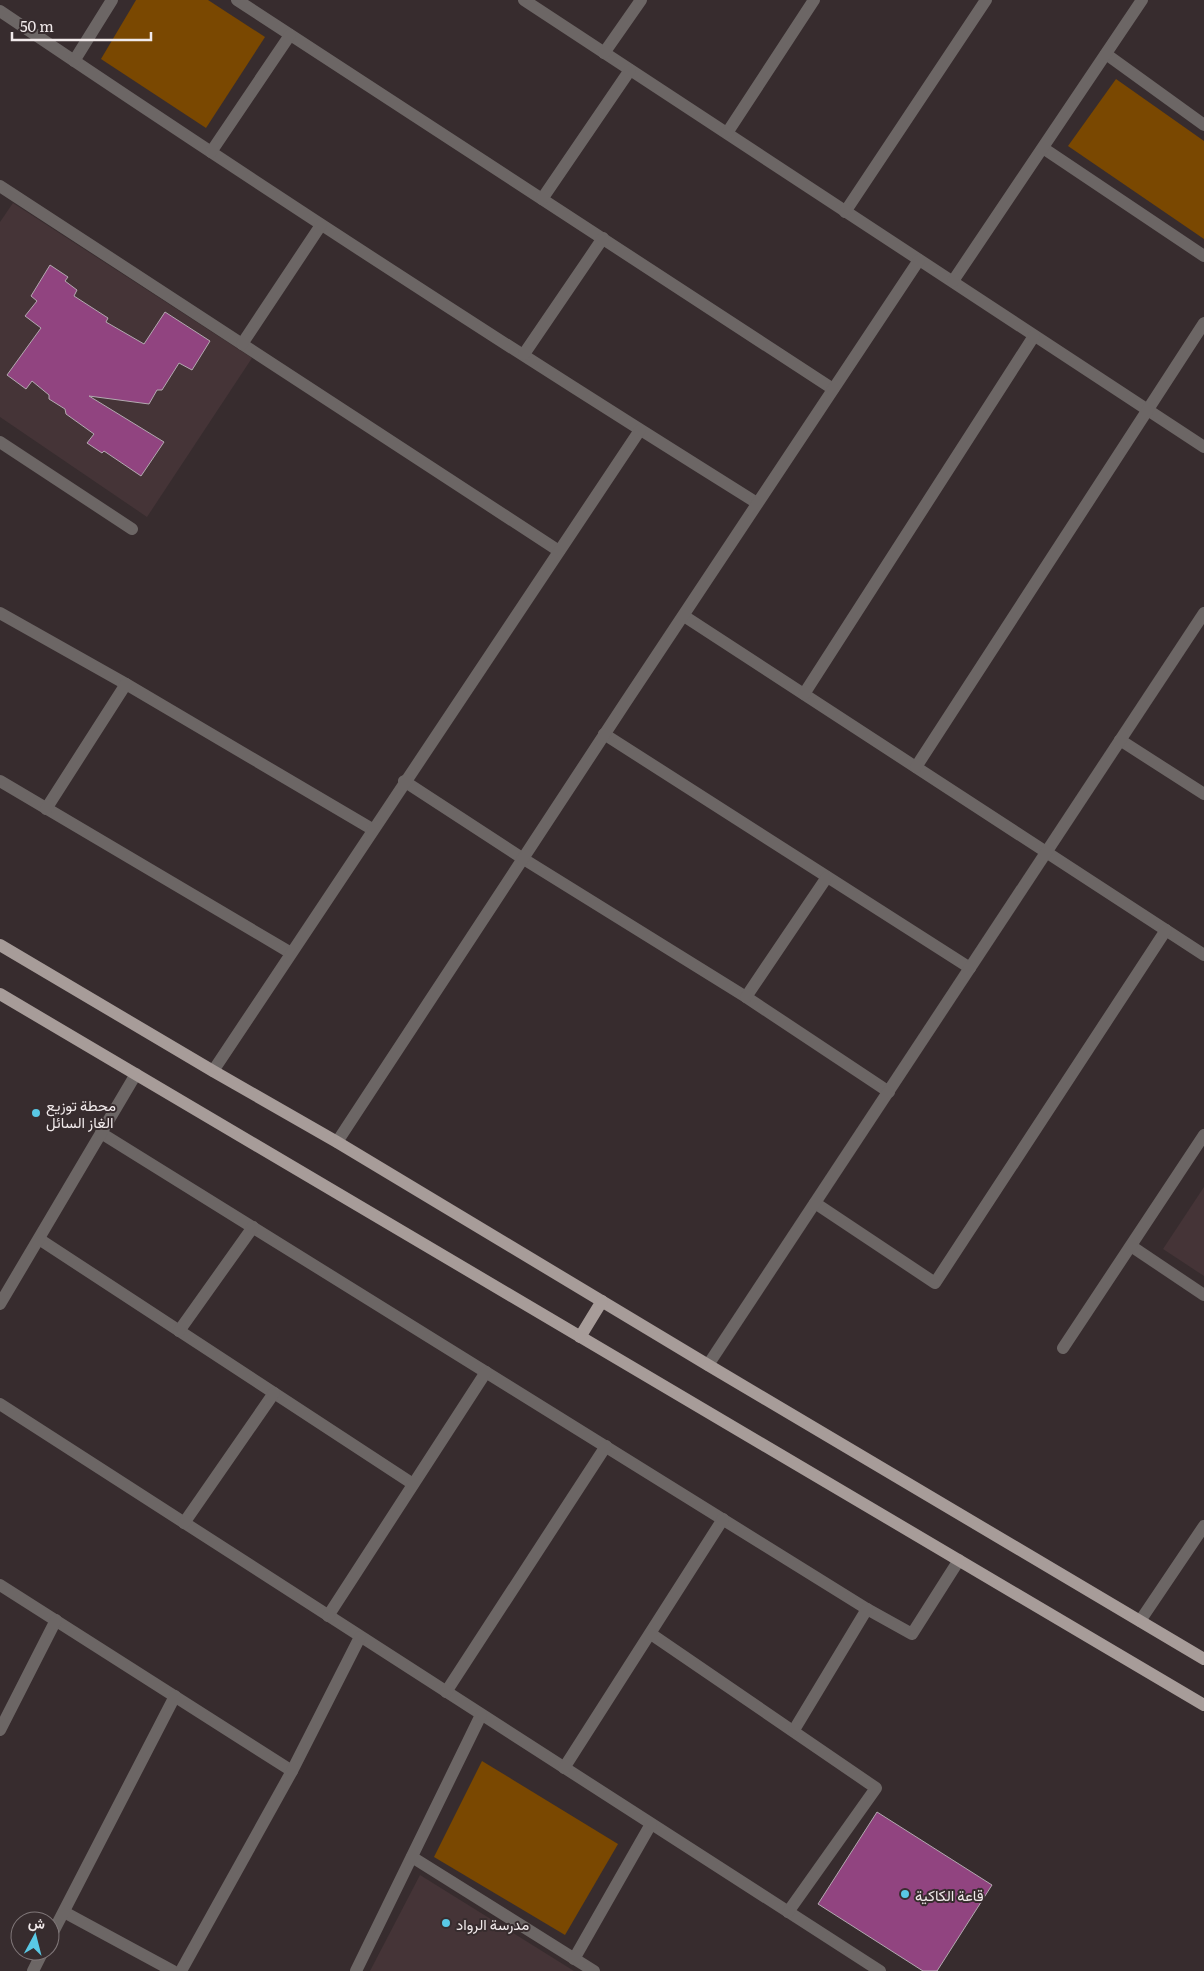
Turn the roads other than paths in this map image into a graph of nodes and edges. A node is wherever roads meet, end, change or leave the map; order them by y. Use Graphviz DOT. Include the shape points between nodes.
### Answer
graph roads {
  1 [pos="112,0"];
  2 [pos="237,0"];
  3 [pos="524,0"];
  4 [pos="640,0"];
  5 [pos="814,0"];
  6 [pos="986,0"];
  7 [pos="1142,0"];
  8 [pos="0,11"];
  9 [pos="290,35"];
  10 [pos="604,53"];
  11 [pos="1106,54"];
  12 [pos="74,61"];
  13 [pos="630,70"];
  14 [pos="1204,125"];
  15 [pos="727,133"];
  16 [pos="1043,148"];
  17 [pos="211,152"];
  18 [pos="0,186"];
  19 [pos="542,199"];
  20 [pos="845,212"];
  21 [pos="321,225"];
  22 [pos="603,238"];
  23 [pos="1204,256"];
  24 [pos="919,260"];
  25 [pos="953,282"];
  26 [pos="1204,324"];
  27 [pos="1034,336"];
  28 [pos="242,344"];
  29 [pos="524,354"];
  30 [pos="833,389"];
  31 [pos="1148,411"];
  32 [pos="640,430"];
  33 [pos="0,442"];
  34 [pos="1204,448"];
  35 [pos="757,503"];
  36 [pos="132,529"];
  37 [pos="559,551"];
  38 [pos="1204,612"];
  39 [pos="0,613"];
  40 [pos="684,616"];
  41 [pos="1199,630"];
  42 [pos="126,684"];
  43 [pos="804,694"];
  44 [pos="604,734"];
  45 [pos="1120,740"];
  46 [pos="916,767"];
  47 [pos="0,781"];
  48 [pos="404,781"];
  49 [pos="1204,794"];
  50 [pos="46,809"];
  51 [pos="372,829"];
  52 [pos="1046,852"];
  53 [pos="522,858"];
  54 [pos="827,877"];
  55 [pos="1166,930"];
  56 [pos="0,945"];
  57 [pos="291,953"];
  58 [pos="1204,955"];
  59 [pos="970,968"];
  60 [pos="0,994"];
  61 [pos="746,997"];
  62 [pos="213,1071"];
  63 [pos="136,1074"];
  64 [pos="889,1092"];
  65 [pos="101,1134"];
  66 [pos="1204,1135"];
  67 [pos="338,1142"];
  68 [pos="815,1203"];
  69 [pos="252,1227"];
  70 [pos="39,1239"];
  71 [pos="1130,1246"];
  72 [pos="1204,1296"];
  73 [pos="602,1302"];
  74 [pos="0,1304"];
  75 [pos="179,1331"];
  76 [pos="580,1337"];
  77 [pos="1063,1348"];
  78 [pos="708,1365"];
  79 [pos="486,1372"];
  80 [pos="274,1393"];
  81 [pos="0,1405"];
  82 [pos="606,1446"];
  83 [pos="413,1484"];
  84 [pos="723,1519"];
  85 [pos="184,1523"];
  86 [pos="1204,1526"];
  87 [pos="959,1560"];
  88 [pos="0,1585"];
  89 [pos="867,1609"];
  90 [pos="328,1616"];
  91 [pos="56,1620"];
  92 [pos="1140,1621"];
  93 [pos="651,1634"];
  94 [pos="360,1637"];
  95 [pos="1204,1659"];
  96 [pos="446,1692"];
  97 [pos="175,1696"];
  98 [pos="1204,1705"];
  99 [pos="481,1715"];
  100 [pos="0,1730"];
  101 [pos="794,1730"];
  102 [pos="564,1768"];
  103 [pos="292,1771"];
  104 [pos="651,1824"];
  105 [pos="412,1857"];
  106 [pos="64,1912"];
  107 [pos="788,1912"];
  108 [pos="60,1919"];
  109 [pos="574,1959"];
  110 [pos="173,1971"];
  111 [pos="182,1971"];
  112 [pos="356,1971"];
  113 [pos="594,1971"];
  114 [pos="880,1971"];
  1 -- 12 [label="street"];
  2 -- 9 [label="street"];
  3 -- 10 [label="street"];
  4 -- 10 [label="street"];
  5 -- 15 [label="street"];
  6 -- 20 [label="street"];
  7 -- 11 [label="street"];
  8 -- 12 [label="street"];
  9 -- 17 [label="street"];
  9 -- 19 [label="street"];
  10 -- 13 [label="street"];
  11 -- 14 [label="street"];
  11 -- 16 [label="street"];
  12 -- 17 [label="street"];
  13 -- 15 [label="street"];
  13 -- 19 [label="street"];
  15 -- 20 [label="street"];
  16 -- 23 [label="street"];
  16 -- 25 [label="street"];
  17 -- 21 [label="street"];
  18 -- 28 [label="street"];
  19 -- 22 [label="street"];
  20 -- 24 [label="street"];
  21 -- 28 [label="street"];
  21 -- 29 [label="street"];
  22 -- 29 [label="street"];
  22 -- 30 [label="street"];
  24 -- 25 [label="street"];
  24 -- 30 [label="street"];
  25 -- 27 [label="street"];
  26 -- 31 [label="street"];
  27 -- 31 [label="street"];
  27 -- 43 [label="street"];
  28 -- 37 [label="street"];
  29 -- 32 [label="street"];
  30 -- 35 [label="street"];
  31 -- 34 [label="street"];
  31 -- 46 [label="street"];
  32 -- 35 [label="street"];
  32 -- 37 [label="street"];
  33 -- 36 [label="street"];
  35 -- 40 [label="street"];
  37 -- 48 [label="street"];
  38 -- 41 [label="street"];
  39 -- 42 [label="street"];
  40 -- 43 [label="street"];
  40 -- 44 [label="street"];
  41 -- 45 [label="street"];
  42 -- 50 [label="street"];
  42 -- 51 [label="street"];
  43 -- 46 [label="street"];
  44 -- 53 [label="street"];
  44 -- 54 [label="street"];
  45 -- 49 [label="street"];
  45 -- 52 [label="street"];
  46 -- 52 [label="street"];
  47 -- 50 [label="street"];
  48 -- 51 [label="street"];
  48 -- 53 [label="street"];
  50 -- 57 [label="street"];
  51 -- 57 [label="street"];
  52 -- 55 [label="street"];
  52 -- 59 [label="street"];
  53 -- 61 [label="street"];
  53 -- 67 [label="street"];
  54 -- 59 [label="street"];
  54 -- 61 [label="street"];
  55 -- 58 [label="street"];
  55 -- 68 [label="street" via="935,1283"];
  56 -- 62 [label="main road"];
  57 -- 62 [label="street"];
  59 -- 64 [label="street"];
  60 -- 63 [label="main road"];
  61 -- 64 [label="street"];
  62 -- 67 [label="main road"];
  63 -- 65 [label="street"];
  63 -- 76 [label="main road"];
  64 -- 68 [label="street"];
  65 -- 69 [label="street"];
  65 -- 70 [label="street"];
  66 -- 71 [label="street"];
  67 -- 73 [label="main road"];
  68 -- 78 [label="street"];
  69 -- 75 [label="street"];
  69 -- 79 [label="street"];
  70 -- 74 [label="street"];
  70 -- 75 [label="street"];
  71 -- 72 [label="street"];
  71 -- 77 [label="street"];
  73 -- 76 [label="main road"];
  73 -- 78 [label="main road"];
  75 -- 80 [label="street"];
  76 -- 87 [label="main road"];
  78 -- 92 [label="main road"];
  79 -- 82 [label="street"];
  79 -- 83 [label="street"];
  80 -- 83 [label="street"];
  80 -- 85 [label="street"];
  81 -- 85 [label="street"];
  82 -- 84 [label="street"];
  82 -- 96 [label="street"];
  83 -- 90 [label="street"];
  84 -- 89 [label="street"];
  84 -- 93 [label="street"];
  85 -- 90 [label="street"];
  86 -- 92 [label="street"];
  87 -- 89 [label="street" via="912,1634"];
  87 -- 98 [label="main road"];
  88 -- 91 [label="street"];
  89 -- 101 [label="street"];
  90 -- 94 [label="street"];
  91 -- 97 [label="street"];
  91 -- 100 [label="street"];
  92 -- 95 [label="main road"];
  93 -- 101 [label="street"];
  93 -- 102 [label="street"];
  94 -- 96 [label="street"];
  94 -- 103 [label="street"];
  96 -- 99 [label="street"];
  97 -- 103 [label="street"];
  97 -- 106 [label="street"];
  99 -- 102 [label="street"];
  99 -- 105 [label="street"];
  101 -- 107 [label="street" via="876,1788"];
  102 -- 104 [label="street"];
  103 -- 111 [label="street"];
  104 -- 107 [label="street"];
  104 -- 109 [label="street"];
  105 -- 109 [label="street"];
  105 -- 112 [label="street"];
  106 -- 108 [label="street"];
  106 -- 110 [label="street"];
  107 -- 114 [label="street"];
  109 -- 113 [label="street"];
}
